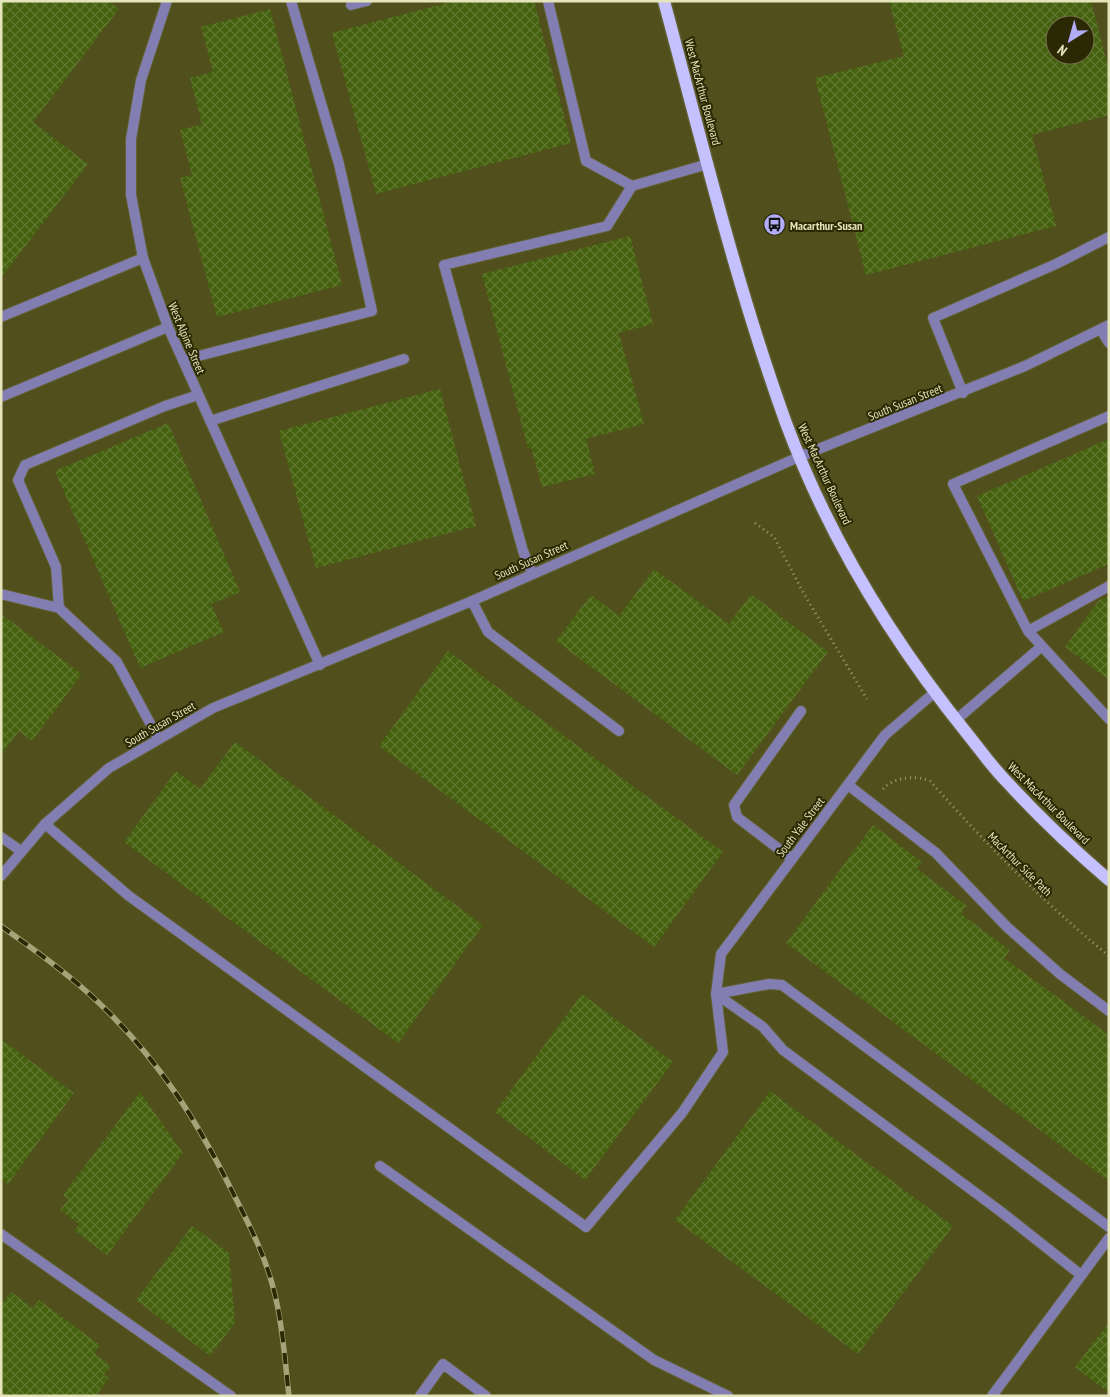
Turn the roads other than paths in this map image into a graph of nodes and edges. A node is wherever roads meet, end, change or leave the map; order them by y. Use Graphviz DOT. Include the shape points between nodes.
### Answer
graph roads {
  1 [pos="167,1"];
  2 [pos="291,1"];
  3 [pos="367,1"];
  4 [pos="548,1"];
  5 [pos="664,1"];
  6 [pos="351,5"];
  7 [pos="708,164"];
  8 [pos="632,186"];
  9 [pos="1109,237"];
  10 [pos="143,258"];
  11 [pos="1,317"];
  12 [pos="168,327"];
  13 [pos="1105,328"];
  14 [pos="1109,343"];
  15 [pos="404,359"];
  16 [pos="183,360"];
  17 [pos="963,392"];
  18 [pos="198,395"];
  19 [pos="1,397"];
  20 [pos="1109,416"];
  21 [pos="210,421"];
  22 [pos="801,456"];
  23 [pos="532,573"];
  24 [pos="1109,586"];
  25 [pos="1,594"];
  26 [pos="472,601"];
  27 [pos="59,608"];
  28 [pos="1028,631"];
  29 [pos="1042,646"];
  30 [pos="320,665"];
  31 [pos="935,692"];
  32 [pos="801,711"];
  33 [pos="1109,719"];
  34 [pos="956,720"];
  35 [pos="619,731"];
  36 [pos="158,738"];
  37 [pos="848,785"];
  38 [pos="45,824"];
  39 [pos="1,836"];
  40 [pos="21,851"];
  41 [pos="792,859"];
  42 [pos="1,876"];
  43 [pos="1109,880"];
  44 [pos="716,994"];
  45 [pos="1109,1011"];
  46 [pos="380,1166"];
  47 [pos="1109,1227"];
  48 [pos="1,1234"];
  49 [pos="1109,1238"];
  50 [pos="1081,1275"];
  51 [pos="231,1396"];
  52 [pos="420,1396"];
  53 [pos="486,1396"];
  54 [pos="728,1396"];
  55 [pos="992,1396"];
  1 -- 10 [label="street, West Alpine Street" via="141,80 131,139 131,195"];
  2 -- 16 [label="street" via="338,164 372,310"];
  3 -- 6 [label="street"];
  4 -- 8 [label="street" via="586,161"];
  5 -- 7 [label="main road, West MacArthur Boulevard"];
  7 -- 8 [label="street"];
  7 -- 22 [label="main road, West MacArthur Boulevard" via="741,288"];
  8 -- 23 [label="street" via="607,226 444,265 523,551"];
  9 -- 17 [label="street" via="933,318"];
  10 -- 11 [label="street"];
  10 -- 12 [label="street, West Alpine Street"];
  12 -- 16 [label="street, West Alpine Street"];
  12 -- 19 [label="street"];
  13 -- 14 [label="street"];
  13 -- 17 [label="street, South Susan Street"];
  15 -- 21 [label="street"];
  16 -- 18 [label="street, West Alpine Street"];
  17 -- 22 [label="street, South Susan Street"];
  18 -- 21 [label="street, West Alpine Street"];
  18 -- 27 [label="street" via="24,465 18,480 56,567"];
  20 -- 28 [label="street" via="953,484"];
  21 -- 30 [label="street, West Alpine Street"];
  22 -- 23 [label="street, South Susan Street"];
  22 -- 31 [label="main road, West MacArthur Boulevard" via="855,568 890,629"];
  23 -- 26 [label="street, South Susan Street"];
  24 -- 28 [label="street"];
  25 -- 27 [label="street"];
  26 -- 30 [label="street, South Susan Street"];
  26 -- 35 [label="street" via="488,632"];
  27 -- 36 [label="street" via="117,662"];
  28 -- 29 [label="street"];
  29 -- 33 [label="street"];
  29 -- 34 [label="street"];
  30 -- 36 [label="street, South Susan Street" via="213,708"];
  31 -- 34 [label="main road, West MacArthur Boulevard"];
  31 -- 37 [label="street, South Yale Street" via="885,735"];
  32 -- 41 [label="street" via="734,805 737,817"];
  34 -- 43 [label="main road, West MacArthur Boulevard" via="1053,831"];
  36 -- 38 [label="street, South Susan Street" via="109,768"];
  37 -- 41 [label="street, South Yale Street"];
  37 -- 45 [label="street" via="936,853 1007,927 1060,974"];
  38 -- 40 [label="street, South Susan Street"];
  38 -- 44 [label="street, South Yale Street" via="129,896 586,1228 682,1114 723,1052"];
  39 -- 40 [label="street"];
  40 -- 42 [label="street, South Susan Street"];
  41 -- 44 [label="street, South Yale Street" via="721,954"];
  44 -- 47 [label="street" via="769,984 782,985"];
  44 -- 50 [label="street" via="763,1027 782,1050"];
  46 -- 54 [label="street" via="654,1360"];
  48 -- 51 [label="street"];
  49 -- 50 [label="street"];
  50 -- 55 [label="street"];
  52 -- 53 [label="street" via="443,1364"];
}
